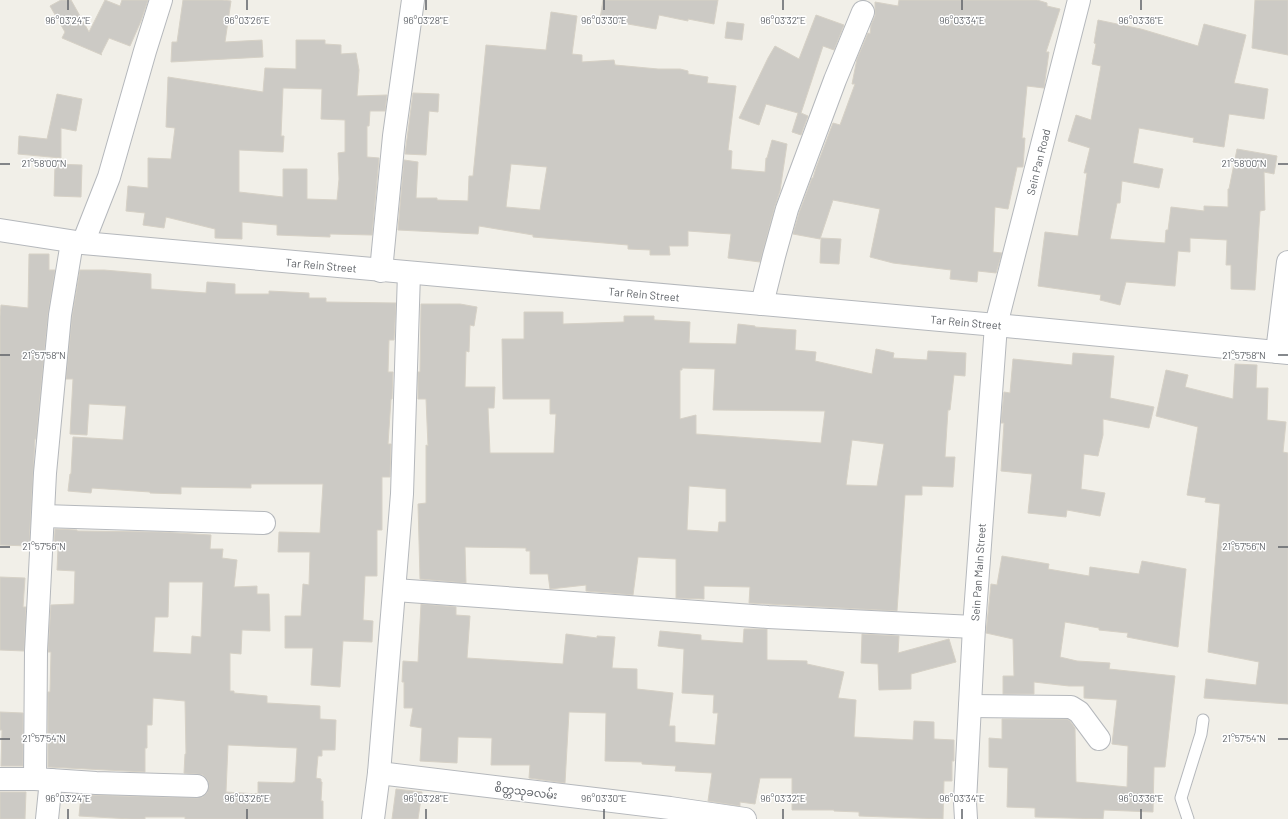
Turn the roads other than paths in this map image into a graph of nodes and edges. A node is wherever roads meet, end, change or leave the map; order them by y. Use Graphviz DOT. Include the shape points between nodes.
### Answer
graph roads {
  1 [pos="161,0"];
  2 [pos="413,0"];
  3 [pos="1079,0"];
  4 [pos="863,12"];
  5 [pos="0,230"];
  6 [pos="78,242"];
  7 [pos="1288,262"];
  8 [pos="381,271"];
  9 [pos="409,273"];
  10 [pos="762,304"];
  11 [pos="996,325"];
  12 [pos="1282,353"];
  13 [pos="43,516"];
  14 [pos="264,523"];
  15 [pos="395,590"];
  16 [pos="974,627"];
  17 [pos="970,706"];
  18 [pos="1203,720"];
  19 [pos="1099,739"];
  20 [pos="379,773"];
  21 [pos="0,779"];
  22 [pos="43,779"];
  23 [pos="197,786"];
  24 [pos="647,812"];
  25 [pos="47,819"];
  26 [pos="373,819"];
  27 [pos="745,819"];
  28 [pos="966,819"];
  29 [pos="1188,819"];
  1 -- 6 [label="street" via="109,177"];
  2 -- 8 [label="street" via="394,136"];
  3 -- 11 [label="street, Sein Pan Road"];
  4 -- 10 [label="street" via="787,209"];
  5 -- 6 [label="street, Tar Rein Street"];
  6 -- 8 [label="street, Tar Rein Street"];
  6 -- 13 [label="street" via="60,315"];
  7 -- 12 [label="street"];
  8 -- 9 [label="street, Tar Rein Street"];
  9 -- 10 [label="street, Tar Rein Street"];
  9 -- 15 [label="street" via="402,494"];
  10 -- 11 [label="street, Tar Rein Street"];
  11 -- 12 [label="street, Tar Rein Street"];
  11 -- 16 [label="street, Sein Pan Main Street"];
  13 -- 14 [label="street"];
  13 -- 22 [label="street" via="36,651"];
  15 -- 16 [label="street" via="768,617"];
  15 -- 20 [label="street"];
  16 -- 17 [label="street, Sein Pan Main Street"];
  17 -- 19 [label="street" via="1072,707 1079,712"];
  17 -- 28 [label="street, Sein Pan Main Street"];
  18 -- 29 [label="lane" via="1181,798"];
  20 -- 24 [label="street, စိတ္တသုခလမ်း"];
  20 -- 26 [label="street"];
  21 -- 22 [label="street"];
  22 -- 23 [label="street"];
  22 -- 25 [label="street"];
  24 -- 27 [label="street, စိတ္တသုခလမ်း"];
}
